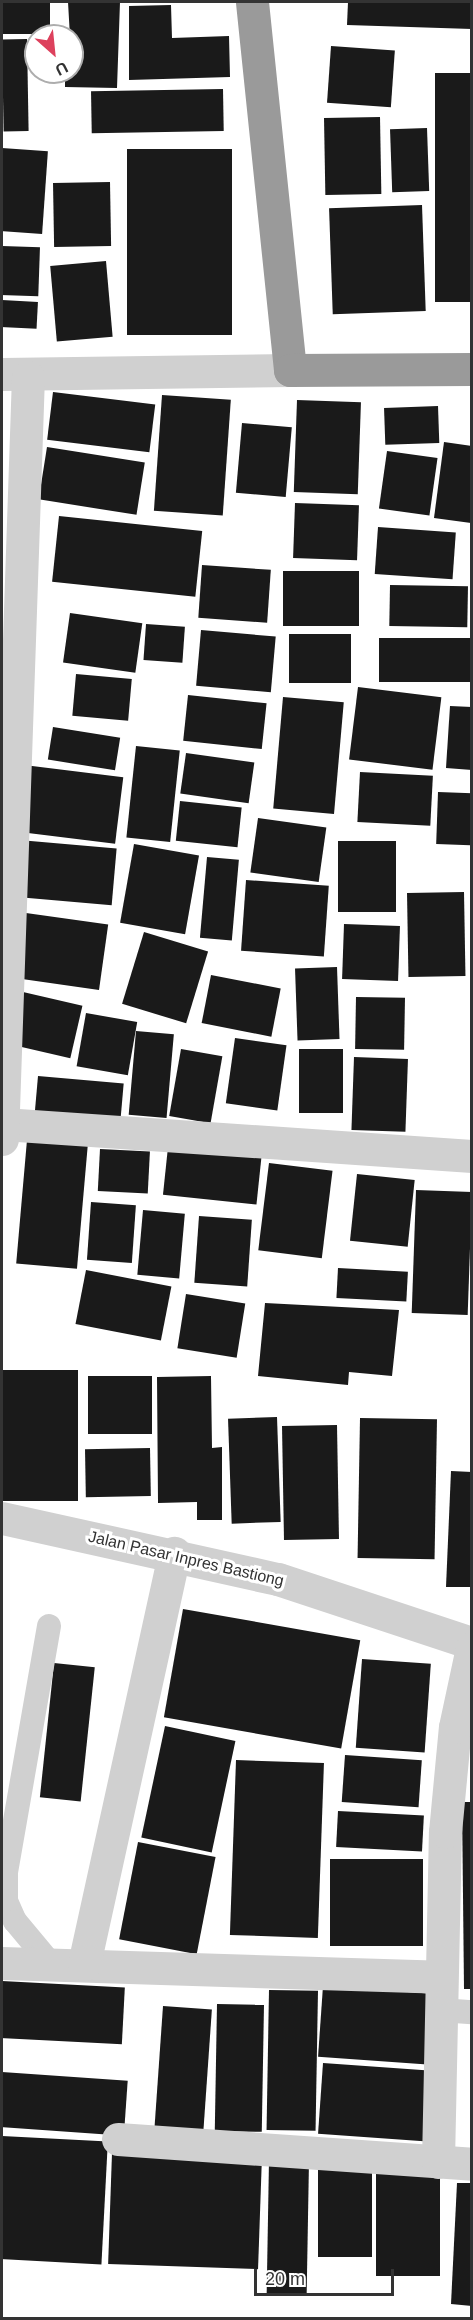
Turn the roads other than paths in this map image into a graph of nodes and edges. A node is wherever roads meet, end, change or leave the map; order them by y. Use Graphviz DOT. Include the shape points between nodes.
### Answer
graph roads {
  1 [pos="252,2"];
  2 [pos="263,2"];
  3 [pos="259,46"];
  4 [pos="471,369"];
  5 [pos="290,370"];
  6 [pos="15,375"];
  7 [pos="2,1132"];
  8 [pos="471,1156"];
  9 [pos="2,1518"];
  10 [pos="174,1553"];
  11 [pos="49,1626"];
  12 [pos="471,1643"];
  13 [pos="471,1648"];
  14 [pos="2,1963"];
  15 [pos="51,1963"];
  16 [pos="84,1964"];
  17 [pos="440,1977"];
  18 [pos="456,2011"];
  19 [pos="118,2139"];
  20 [pos="438,2162"];
  21 [pos="471,2164"];
  1 -- 3 [label="highway"];
  2 -- 3 [label="lane"];
  3 -- 5 [label="highway"];
  4 -- 5 [label="highway"];
  5 -- 6 [label="street"];
  6 -- 7 [label="street"];
  7 -- 8 [label="street"];
  9 -- 10 [label="street, Jalan Pasar Inpres Bastiong"];
  10 -- 12 [label="street, Jalan Pasar Inpres Bastiong" via="278,1579"];
  10 -- 16 [label="street"];
  11 -- 15 [label="lane" via="6,1892 15,1921"];
  13 -- 17 [label="street" via="454,1739"];
  14 -- 15 [label="street"];
  15 -- 16 [label="street"];
  16 -- 17 [label="street"];
  17 -- 18 [label="street"];
  18 -- 20 [label="street"];
  19 -- 20 [label="street"];
  20 -- 21 [label="street"];
}
